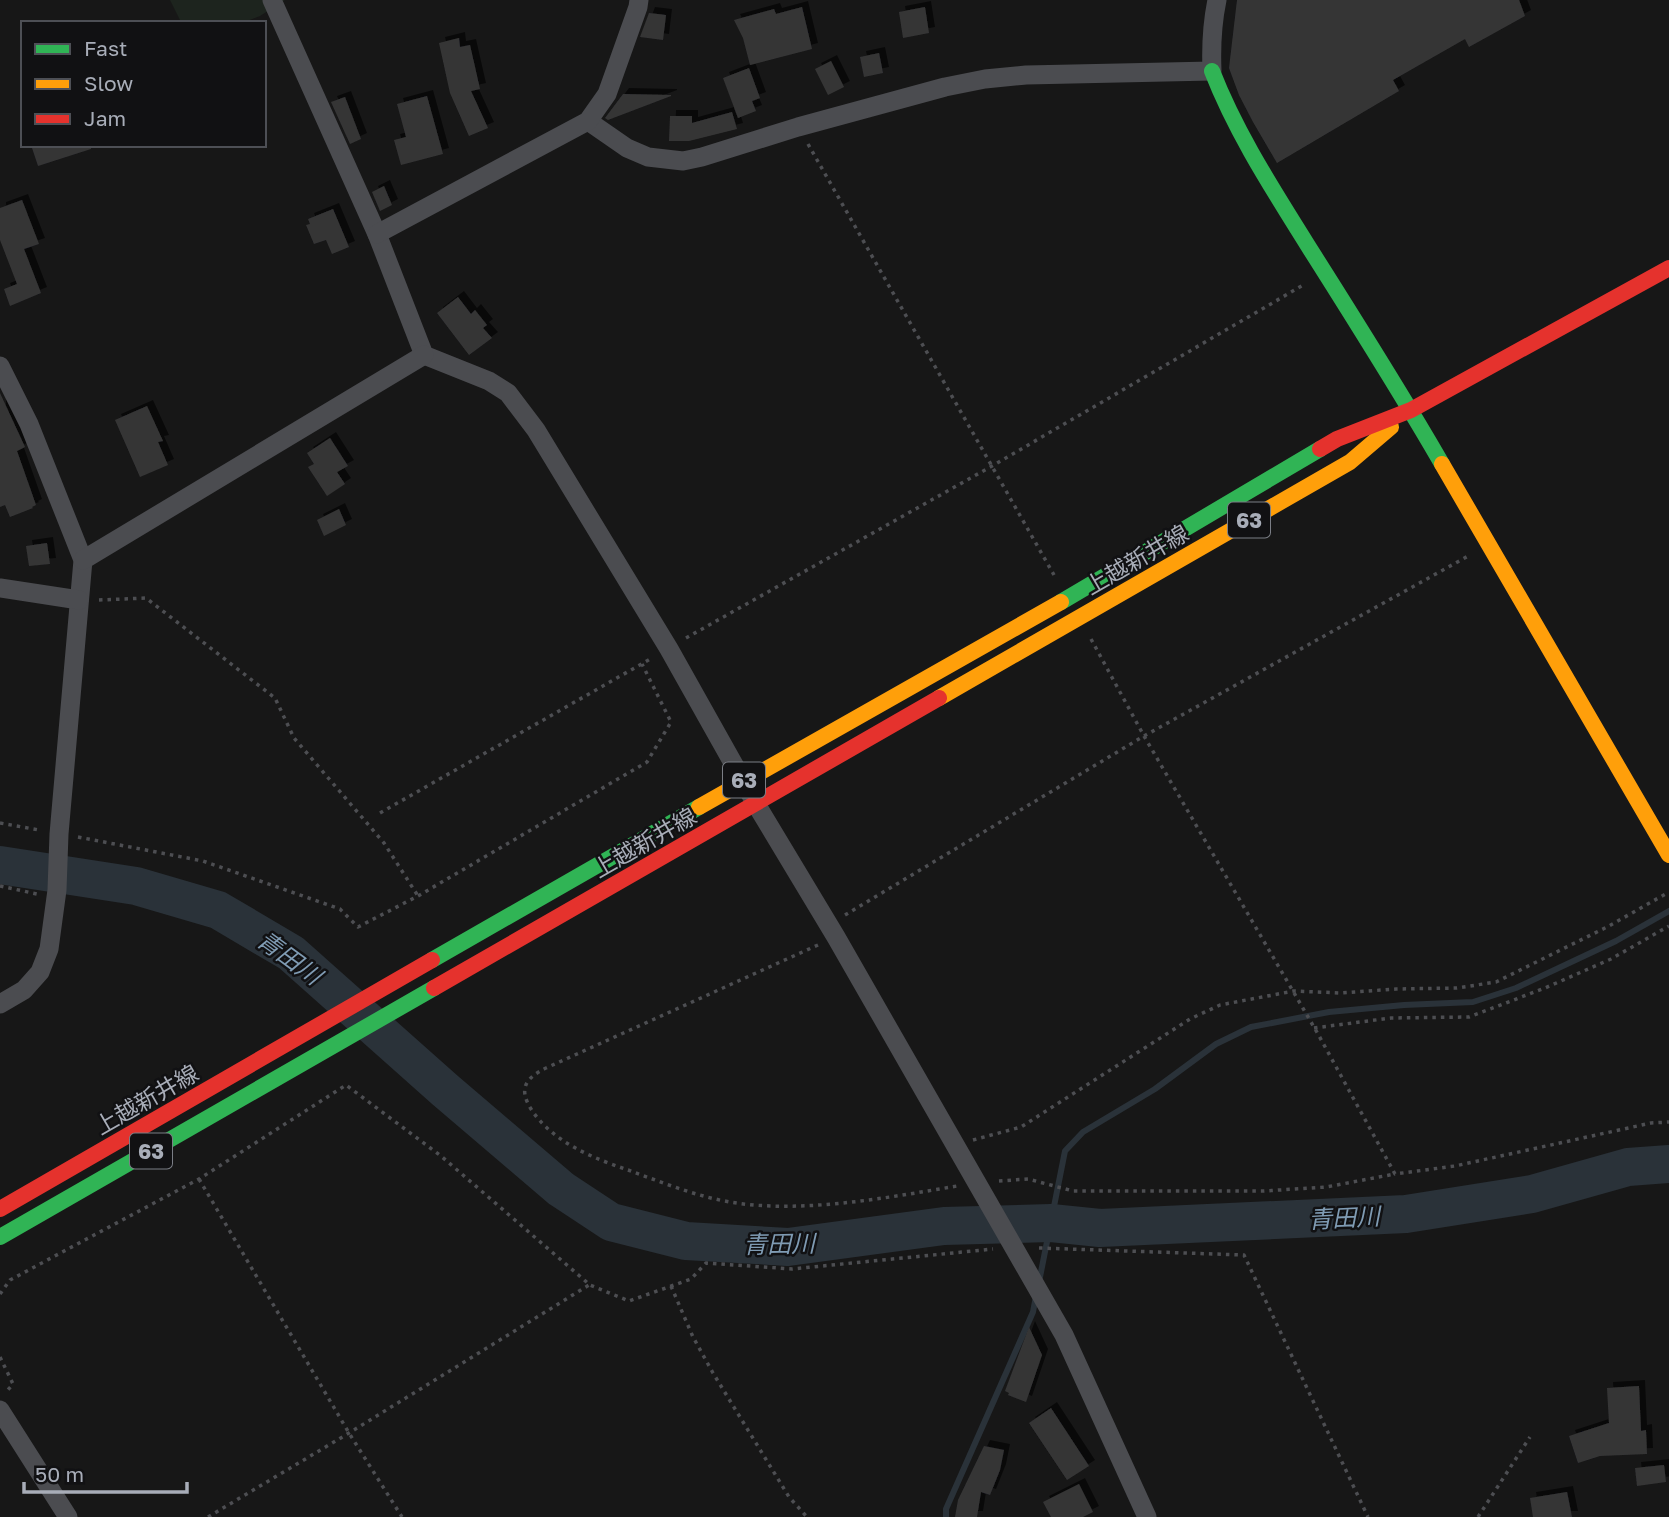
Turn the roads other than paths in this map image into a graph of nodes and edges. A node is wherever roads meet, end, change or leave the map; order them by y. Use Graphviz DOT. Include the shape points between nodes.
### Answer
graph roads {
  1 [pos="272,0"];
  2 [pos="639,0"];
  3 [pos="1217,0"];
  4 [pos="1212,71"];
  5 [pos="588,121"];
  6 [pos="377,234"];
  7 [pos="1669,268"];
  8 [pos="424,355"];
  9 [pos="0,366"];
  10 [pos="1411,410"];
  11 [pos="83,560"];
  12 [pos="0,589"];
  13 [pos="79,600"];
  14 [pos="743,781"];
  15 [pos="756,804"];
  16 [pos="1669,855"];
  17 [pos="0,1004"];
  18 [pos="0,1209"];
  19 [pos="0,1237"];
  20 [pos="0,1410"];
  21 [pos="68,1517"];
  22 [pos="1147,1517"];
  1 -- 6 [label="street"];
  2 -- 5 [label="street" via="607,94"];
  3 -- 4 [label="street"];
  4 -- 5 [label="street" via="985,79 683,161 648,157"];
  4 -- 10 [label="main road" via="1238,130"];
  5 -- 6 [label="street"];
  6 -- 8 [label="street"];
  7 -- 10 [label="main road, 上越新井線 / 63"];
  8 -- 11 [label="street"];
  8 -- 14 [label="street" via="508,393 536,430"];
  9 -- 11 [label="street" via="29,424"];
  10 -- 14 [label="main road, 上越新井線 / 63" via="1337,439 1068,598"];
  10 -- 15 [label="main road, 上越新井線 / 63" via="1350,462"];
  10 -- 16 [label="main road"];
  11 -- 13 [label="street"];
  12 -- 13 [label="street"];
  13 -- 17 [label="street" via="49,949 40,972 24,990"];
  14 -- 15 [label="street"];
  14 -- 18 [label="main road, 上越新井線 / 63"];
  15 -- 19 [label="main road, 上越新井線 / 63"];
  15 -- 22 [label="street" via="1064,1335"];
  20 -- 21 [label="street"];
}
